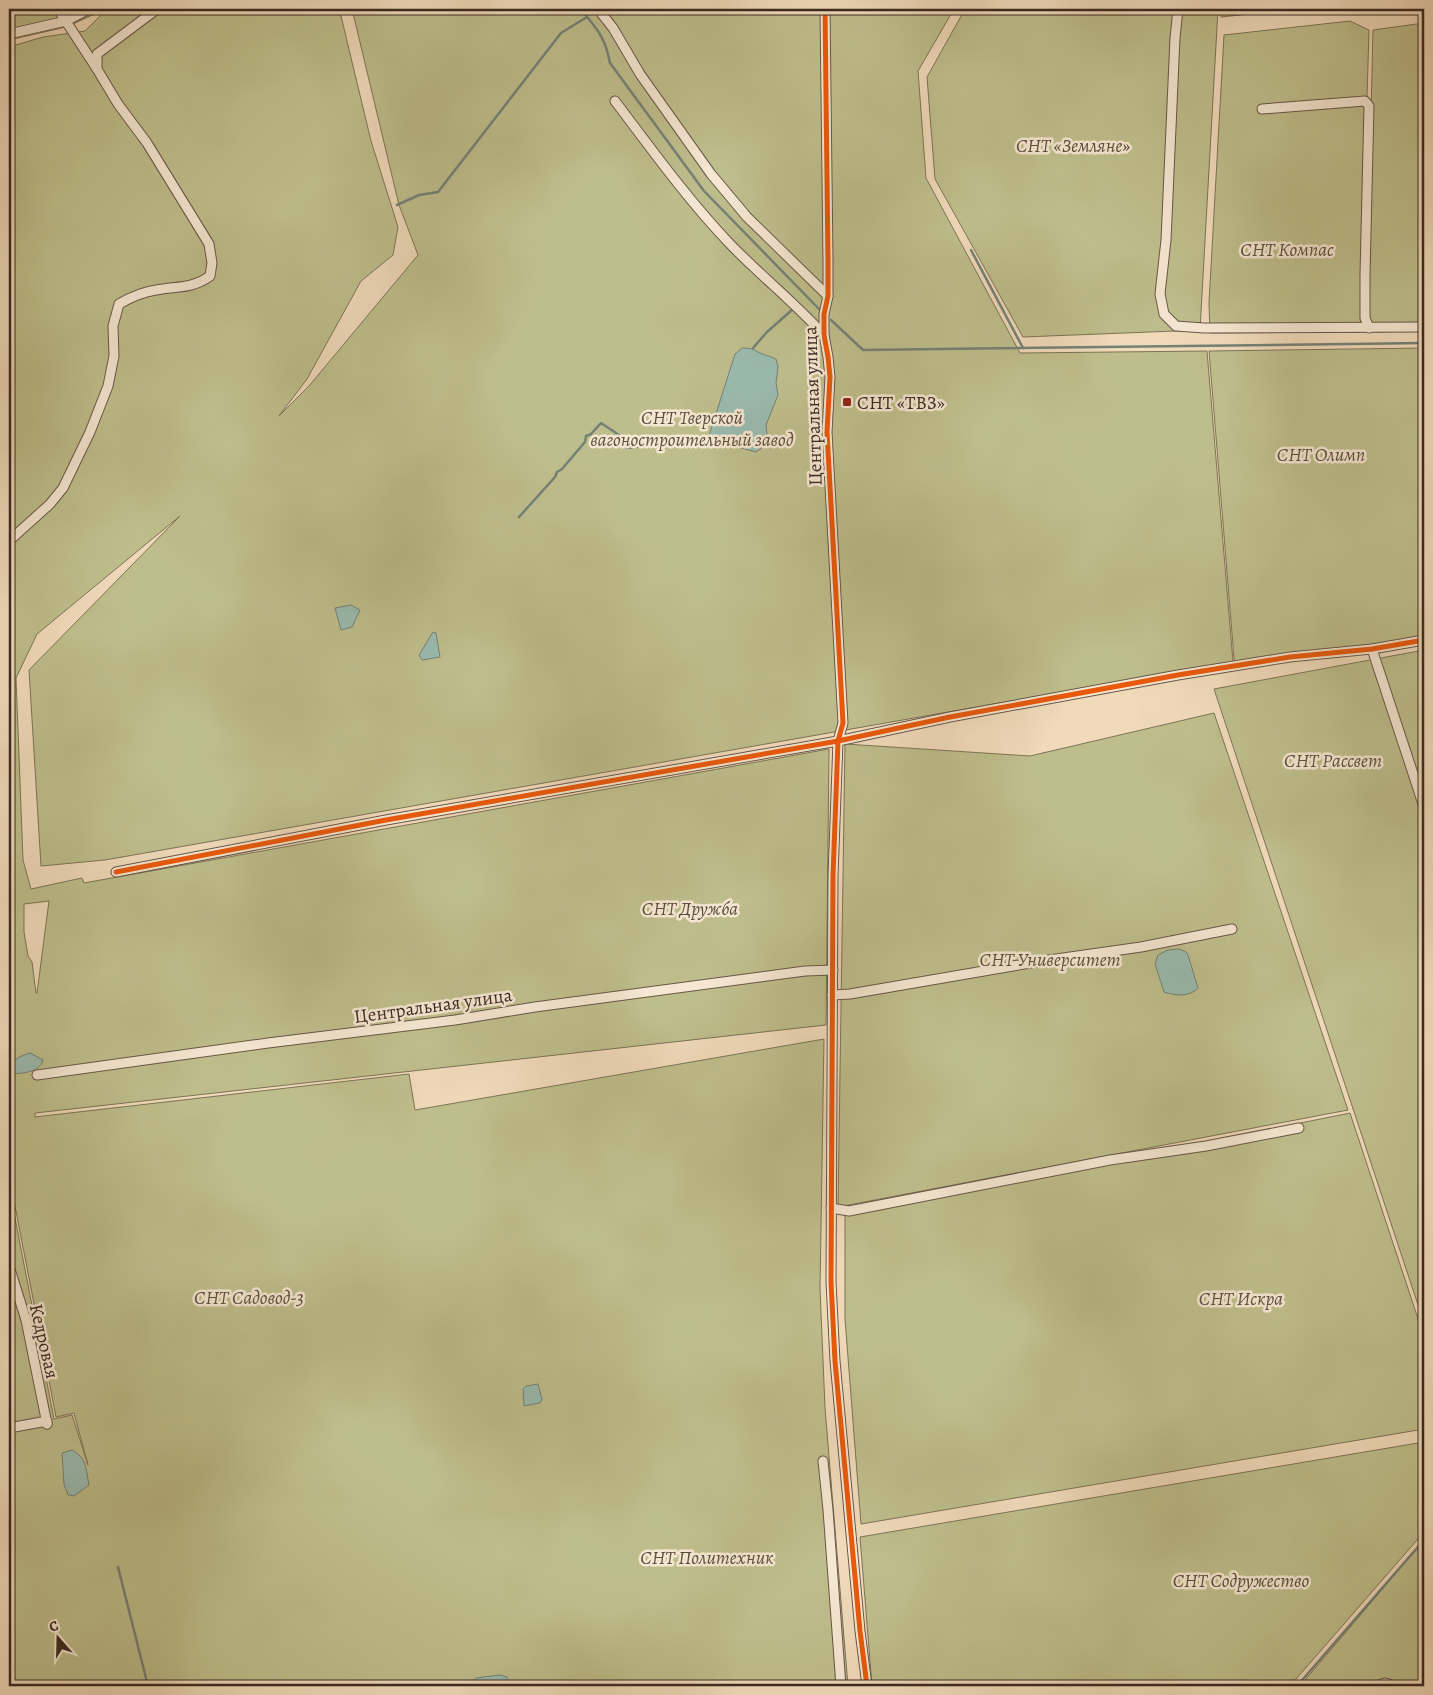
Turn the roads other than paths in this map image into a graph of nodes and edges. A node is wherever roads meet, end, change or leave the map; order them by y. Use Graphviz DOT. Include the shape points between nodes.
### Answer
graph roads {
  1 [pos="58,9"];
  2 [pos="89,9"];
  3 [pos="157,9"];
  4 [pos="598,9"];
  5 [pos="824,9"];
  6 [pos="1178,9"];
  7 [pos="66,21"];
  8 [pos="9,34"];
  9 [pos="97,69"];
  10 [pos="615,101"];
  11 [pos="1262,109"];
  12 [pos="828,296"];
  13 [pos="1424,327"];
  14 [pos="1368,328"];
  15 [pos="824,335"];
  16 [pos="9,541"];
  17 [pos="1424,640"];
  18 [pos="1372,649"];
  19 [pos="838,741"];
  20 [pos="1424,808"];
  21 [pos="116,872"];
  22 [pos="1232,930"];
  23 [pos="833,970"];
  24 [pos="832,995"];
  25 [pos="37,1075"];
  26 [pos="1299,1128"];
  27 [pos="831,1208"];
  28 [pos="9,1266"];
  29 [pos="9,1428"];
  30 [pos="823,1461"];
  31 [pos="1389,1684"];
  32 [pos="841,1686"];
  33 [pos="867,1686"];
  34 [pos="1377,1686"];
  1 -- 7 [label="street"];
  2 -- 7 [label="street"];
  3 -- 9 [label="street" via="97,54"];
  4 -- 12 [label="street" via="711,174 747,217"];
  5 -- 12 [label="street, Центральная улица"];
  6 -- 14 [label="street" via="1166,240 1160,294 1164,314 1176,326"];
  7 -- 8 [label="street"];
  7 -- 9 [label="street"];
  9 -- 16 [label="street" via="209,244 210,276 200,283 134,295 119,304 113,326 114,356 108,386 90,432 63,488"];
  10 -- 15 [label="street" via="670,174 730,244"];
  11 -- 14 [label="street" via="1365,101 1369,106 1365,275"];
  12 -- 15 [label="street, Центральная улица"];
  13 -- 14 [label="street"];
  15 -- 19 [label="street, Центральная улица" via="830,377 827,432 843,723"];
  17 -- 18 [label="street"];
  18 -- 19 [label="street" via="1290,657 1178,675"];
  18 -- 20 [label="street"];
  19 -- 21 [label="street" via="386,820"];
  19 -- 23 [label="street, Центральная улица"];
  22 -- 24 [label="street"];
  23 -- 24 [label="street, Центральная улица"];
  23 -- 25 [label="street, Центральная улица" via="805,971"];
  24 -- 27 [label="street, Центральная улица"];
  26 -- 27 [label="street" via="1110,1160 849,1211"];
  27 -- 33 [label="street, Центральная улица" via="835,1361"];
  28 -- 29 [label="street, Кедровая" via="26,1320 47,1423"];
  30 -- 32 [label="street"];
  31 -- 34 [label="street"];
}
